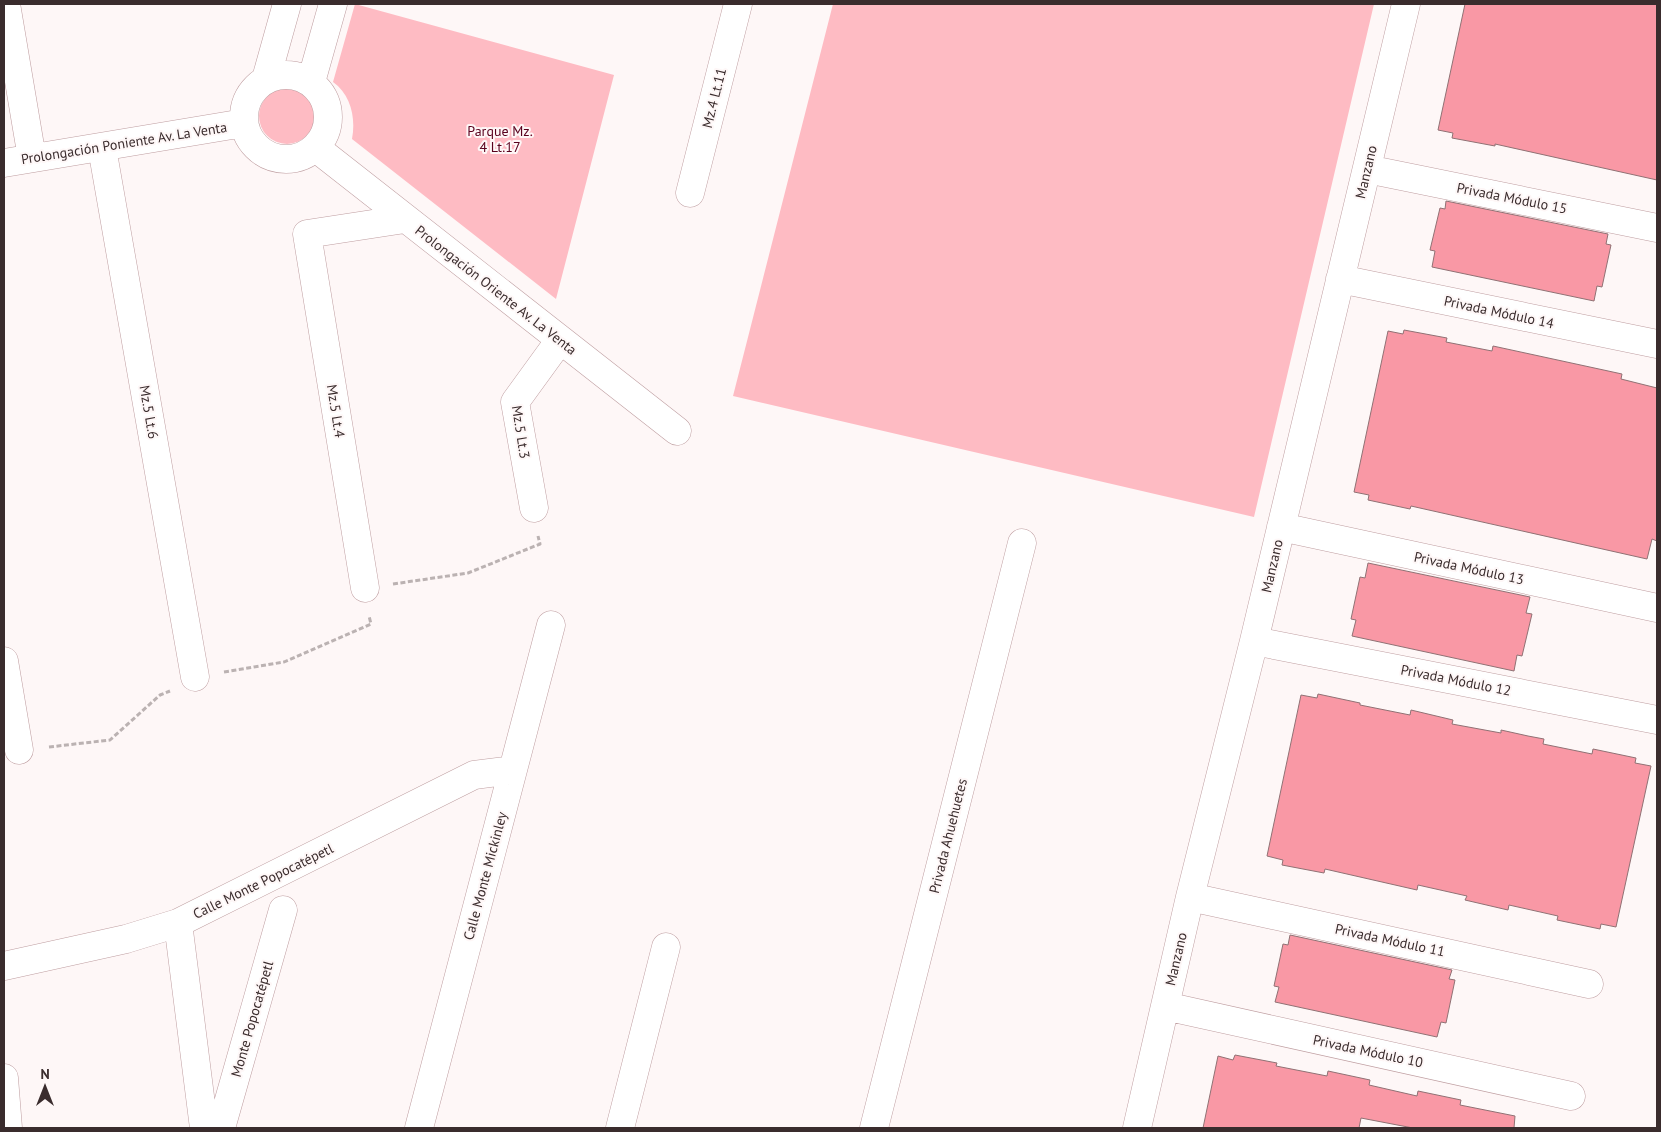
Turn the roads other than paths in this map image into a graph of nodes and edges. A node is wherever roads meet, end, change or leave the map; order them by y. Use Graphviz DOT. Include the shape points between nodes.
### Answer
graph roads {
  1 [pos="6,4"];
  2 [pos="288,4"];
  3 [pos="334,4"];
  4 [pos="738,4"];
  5 [pos="1406,4"];
  6 [pos="266,79"];
  7 [pos="311,82"];
  8 [pos="244,123"];
  9 [pos="102,148"];
  10 [pos="316,148"];
  11 [pos="32,158"];
  12 [pos="4,164"];
  13 [pos="1367,169"];
  14 [pos="690,193"];
  15 [pos="404,219"];
  16 [pos="1657,228"];
  17 [pos="1340,279"];
  18 [pos="560,340"];
  19 [pos="1657,344"];
  20 [pos="677,431"];
  21 [pos="534,508"];
  22 [pos="1281,527"];
  23 [pos="1022,543"];
  24 [pos="365,588"];
  25 [pos="1657,608"];
  26 [pos="551,625"];
  27 [pos="1254,641"];
  28 [pos="4,661"];
  29 [pos="195,677"];
  30 [pos="1657,720"];
  31 [pos="19,750"];
  32 [pos="513,770"];
  33 [pos="1190,897"];
  34 [pos="283,910"];
  35 [pos="178,923"];
  36 [pos="666,947"];
  37 [pos="4,966"];
  38 [pos="1589,984"];
  39 [pos="1165,1006"];
  40 [pos="4,1078"];
  41 [pos="1571,1096"];
  42 [pos="8,1128"];
  43 [pos="204,1128"];
  44 [pos="221,1128"];
  45 [pos="419,1128"];
  46 [pos="620,1128"];
  47 [pos="874,1128"];
  48 [pos="1137,1128"];
  1 -- 11 [label="street"];
  2 -- 6 [label="street"];
  3 -- 7 [label="street"];
  4 -- 14 [label="street, Mz.4 Lt.11"];
  5 -- 13 [label="street, Manzano"];
  6 -- 7 [label="street" via="283,74"];
  6 -- 8 [label="street" via="252,90 245,106"];
  7 -- 10 [label="street" via="324,96 329,114 326,133"];
  8 -- 9 [label="street, Prolongación Poniente Av. La Venta"];
  8 -- 10 [label="street" via="250,141 264,153 281,160 299,158"];
  9 -- 11 [label="street, Prolongación Poniente Av. La Venta"];
  9 -- 29 [label="street, Mz.5 Lt.6"];
  10 -- 15 [label="street, Prolongación Oriente Av. La Venta"];
  11 -- 12 [label="street, Prolongación Poniente Av. La Venta"];
  13 -- 16 [label="street, Privada Módulo 15"];
  13 -- 17 [label="street, Manzano"];
  15 -- 18 [label="street, Prolongación Oriente Av. La Venta"];
  15 -- 24 [label="street, Mz.5 Lt.4" via="307,234"];
  17 -- 19 [label="street, Privada Módulo 14"];
  17 -- 22 [label="street, Manzano"];
  18 -- 20 [label="street, Prolongación Oriente Av. La Venta"];
  18 -- 21 [label="street, Mz.5 Lt.3" via="515,402"];
  22 -- 25 [label="street, Privada Módulo 13"];
  22 -- 27 [label="street, Manzano"];
  23 -- 47 [label="street, Privada Ahuehuetes"];
  26 -- 32 [label="street, Calle Monte Mickinley"];
  27 -- 30 [label="street, Privada Módulo 12"];
  27 -- 33 [label="street, Manzano"];
  28 -- 31 [label="street"];
  32 -- 35 [label="street, Calle Monte Popocatépetl" via="474,775"];
  32 -- 45 [label="street, Calle Monte Mickinley"];
  33 -- 38 [label="street, Privada Módulo 11"];
  33 -- 39 [label="street, Manzano"];
  34 -- 44 [label="street, Monte Popocatépetl"];
  35 -- 37 [label="street, Calle Monte Popocatépetl" via="126,939"];
  35 -- 43 [label="street"];
  36 -- 46 [label="street"];
  39 -- 41 [label="street, Privada Módulo 10"];
  39 -- 48 [label="street, Manzano"];
  40 -- 42 [label="street"];
}
